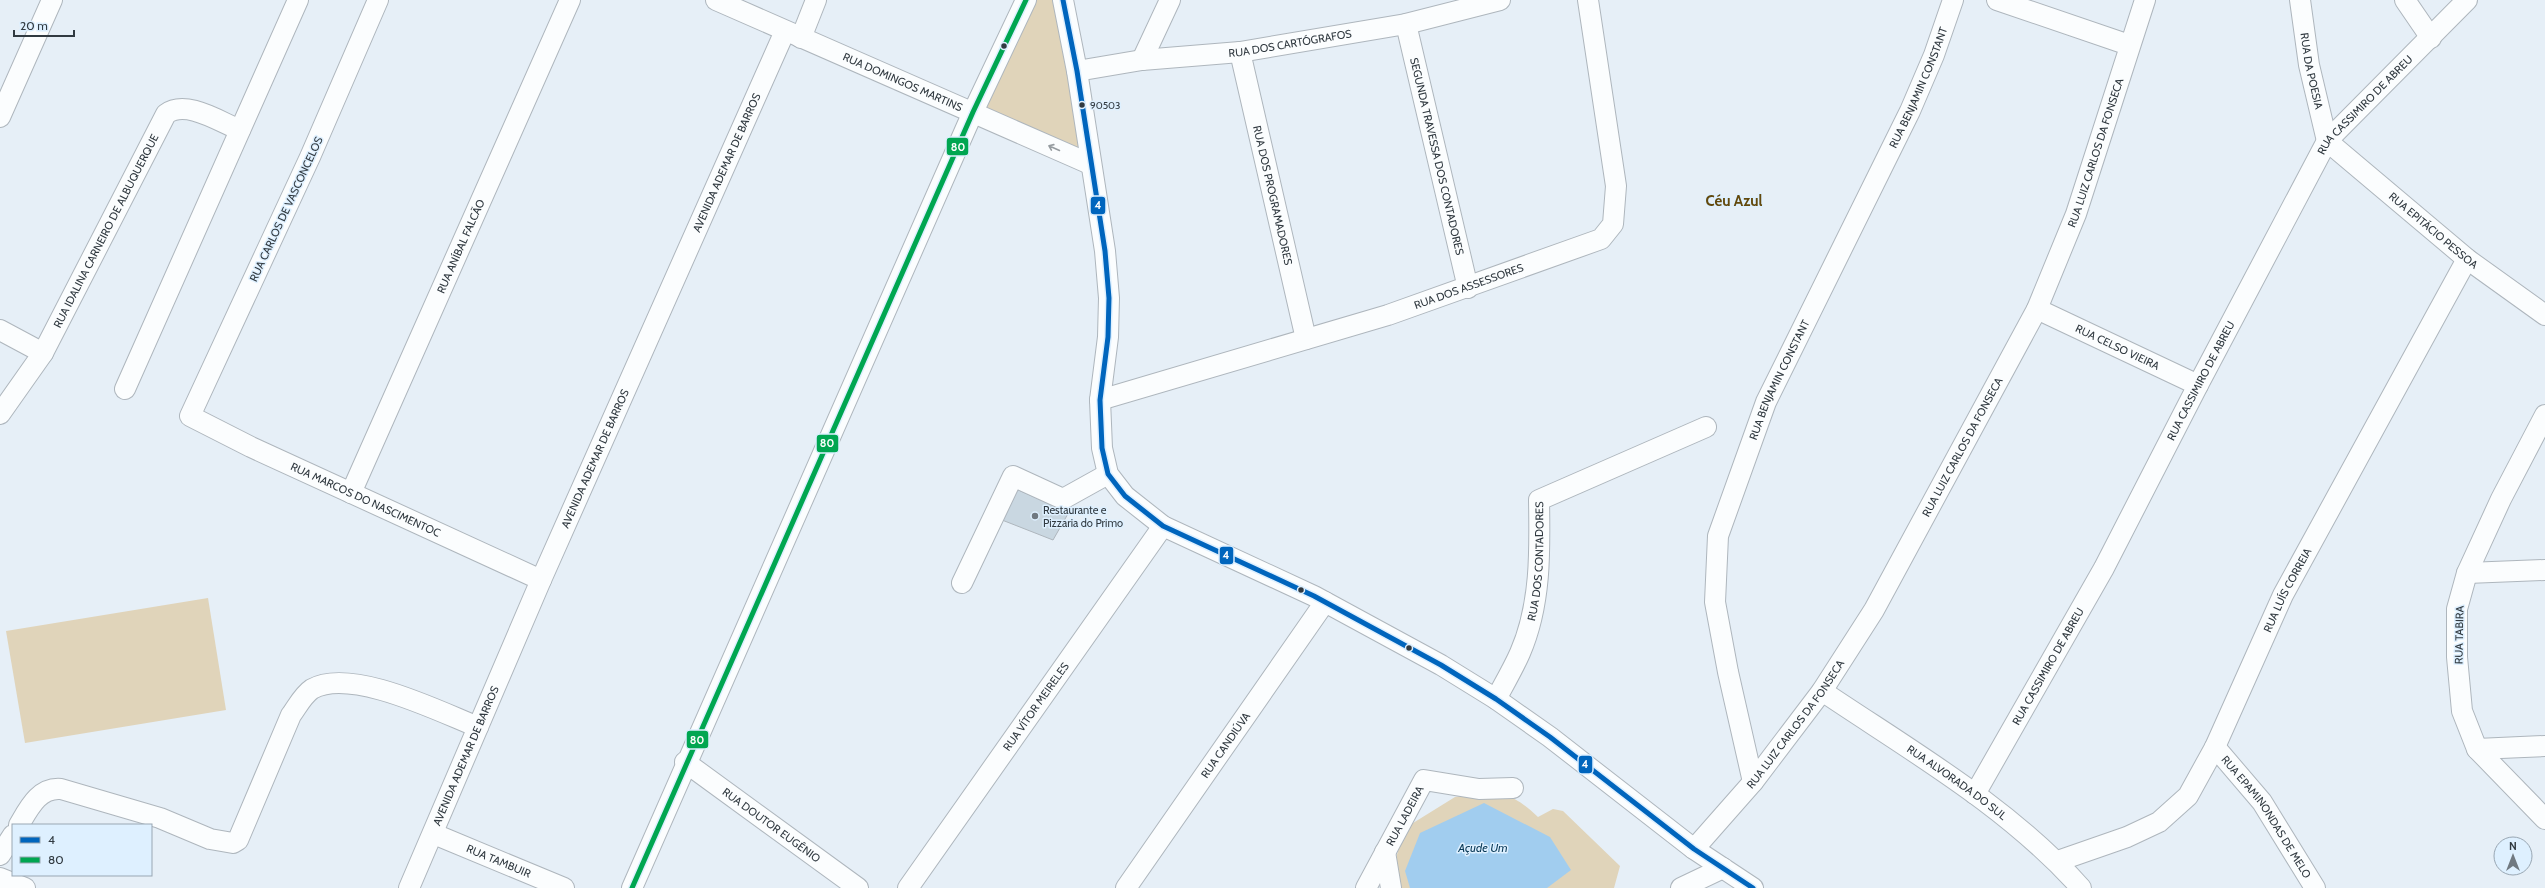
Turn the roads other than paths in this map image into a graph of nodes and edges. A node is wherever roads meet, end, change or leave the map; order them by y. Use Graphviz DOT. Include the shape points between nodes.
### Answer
graph roads {
  1 [pos="52,0"];
  2 [pos="298,0"];
  3 [pos="378,0"];
  4 [pos="570,0"];
  5 [pos="716,0"];
  6 [pos="816,0"];
  7 [pos="1026,0"];
  8 [pos="1063,0"];
  9 [pos="1170,0"];
  10 [pos="1500,0"];
  11 [pos="1588,0"];
  12 [pos="1953,0"];
  13 [pos="1998,0"];
  14 [pos="2145,0"];
  15 [pos="2300,0"];
  16 [pos="2405,0"];
  17 [pos="2467,0"];
  18 [pos="1406,24"];
  19 [pos="793,34"];
  20 [pos="2431,38"];
  21 [pos="2129,45"];
  22 [pos="1240,52"];
  23 [pos="1142,60"];
  24 [pos="1076,71"];
  25 [pos="973,112"];
  26 [pos="0,117"];
  27 [pos="240,130"];
  28 [pos="2327,141"];
  29 [pos="1090,164"];
  30 [pos="2467,259"];
  31 [pos="1468,288"];
  32 [pos="2037,309"];
  33 [pos="2545,315"];
  34 [pos="0,330"];
  35 [pos="1306,339"];
  36 [pos="43,353"];
  37 [pos="2198,385"];
  38 [pos="125,389"];
  39 [pos="1100,400"];
  40 [pos="0,414"];
  41 [pos="2545,415"];
  42 [pos="190,416"];
  43 [pos="1706,427"];
  44 [pos="1108,474"];
  45 [pos="351,493"];
  46 [pos="1163,526"];
  47 [pos="2545,570"];
  48 [pos="2467,573"];
  49 [pos="541,580"];
  50 [pos="962,583"];
  51 [pos="1325,602"];
  52 [pos="1822,691"];
  53 [pos="1496,699"];
  54 [pos="478,727"];
  55 [pos="2545,746"];
  56 [pos="2215,747"];
  57 [pos="2477,749"];
  58 [pos="686,762"];
  59 [pos="1753,782"];
  60 [pos="1512,788"];
  61 [pos="1975,794"];
  62 [pos="2545,819"];
  63 [pos="20,824"];
  64 [pos="434,834"];
  65 [pos="12,837"];
  66 [pos="1694,849"];
  67 [pos="1385,852"];
  68 [pos="0,855"];
  69 [pos="2058,861"];
  70 [pos="1723,868"];
  71 [pos="0,878"];
  72 [pos="25,888"];
  73 [pos="409,888"];
  74 [pos="564,888"];
  75 [pos="632,888"];
  76 [pos="858,888"];
  77 [pos="908,888"];
  78 [pos="1126,888"];
  79 [pos="1366,888"];
  80 [pos="1391,888"];
  81 [pos="1681,888"];
  82 [pos="1753,888"];
  83 [pos="2081,888"];
  84 [pos="2315,888"];
  1 -- 26 [label="street"];
  2 -- 27 [label="street"];
  3 -- 42 [label="street, RUA CARLOS DE VASCONCELOS" via="310,157"];
  4 -- 45 [label="street, RUA ANÍBAL FALCÃO"];
  5 -- 19 [label="street, RUA DOMINGOS MARTINS"];
  6 -- 19 [label="street, AVENIDA ADEMAR DE BARROS"];
  7 -- 25 [label="street"];
  8 -- 24 [label="street"];
  9 -- 23 [label="street"];
  10 -- 18 [label="street, RUA DOS CARTÓGRAFOS"];
  11 -- 31 [label="street, RUA DOS ASSESSORES" via="1616,186 1613,224 1601,239"];
  12 -- 59 [label="street, RUA BENJAMIN CONSTANT" via="1910,112 1766,402 1718,536 1715,602"];
  13 -- 21 [label="street"];
  14 -- 21 [label="street, RUA LUIZ CARLOS DA FONSECA"];
  15 -- 28 [label="street, RUA DA POESIA" via="2308,65"];
  16 -- 20 [label="street"];
  17 -- 20 [label="street, RUA CASSIMIRO DE ABREU"];
  18 -- 22 [label="street, RUA DOS CARTÓGRAFOS"];
  18 -- 31 [label="street, SEGUNDA TRAVESSA DOS CONTADORES"];
  19 -- 25 [label="street, RUA DOMINGOS MARTINS"];
  19 -- 49 [label="street, AVENIDA ADEMAR DE BARROS"];
  20 -- 28 [label="street, RUA CASSIMIRO DE ABREU"];
  21 -- 32 [label="street, RUA LUIZ CARLOS DA FONSECA" via="2076,214"];
  22 -- 23 [label="street, RUA DOS CARTÓGRAFOS"];
  22 -- 35 [label="street, RUA DOS PROGRAMADORES"];
  23 -- 24 [label="street, RUA DOS CARTÓGRAFOS"];
  24 -- 29 [label="street"];
  29 -- 25 [label="street, RUA DOMINGOS MARTINS, one-way"];
  25 -- 58 [label="street"];
  27 -- 36 [label="street, RUA IDALINA CARNEIRO DE ALBUQUERQUE" via="189,110 179,108 166,114"];
  27 -- 38 [label="street"];
  28 -- 30 [label="street, RUA EPITÁCIO PESSOA"];
  28 -- 37 [label="street, RUA CASSIMIRO DE ABREU"];
  29 -- 39 [label="street" via="1105,251 1109,298 1108,338"];
  30 -- 33 [label="street, RUA EPITÁCIO PESSOA"];
  30 -- 56 [label="street, RUA LUÍS CORREIA" via="2283,595"];
  31 -- 35 [label="street, RUA DOS ASSESSORES"];
  32 -- 37 [label="street, RUA CELSO VIEIRA"];
  32 -- 52 [label="street, RUA LUIZ CARLOS DA FONSECA" via="1874,610"];
  34 -- 36 [label="street"];
  35 -- 39 [label="street, RUA DOS ASSESSORES"];
  36 -- 40 [label="street, RUA IDALINA CARNEIRO DE ALBUQUERQUE"];
  37 -- 61 [label="street, RUA CASSIMIRO DE ABREU" via="2104,568"];
  39 -- 44 [label="street" via="1102,448"];
  41 -- 48 [label="street, RUA TABIRA" via="2501,498"];
  42 -- 45 [label="street, RUA MARCOS DO NASCIMENTOC"];
  43 -- 53 [label="street, RUA DOS CONTADORES" via="1539,500 1538,577 1530,623 1520,653"];
  44 -- 46 [label="street" via="1125,496"];
  44 -- 50 [label="street" via="1063,499 1013,476"];
  45 -- 49 [label="street, RUA MARCOS DO NASCIMENTOC"];
  46 -- 51 [label="street"];
  46 -- 77 [label="street, RUA VÍTOR MEIRELES"];
  47 -- 48 [label="street"];
  48 -- 57 [label="street, RUA TABIRA" via="2457,609 2458,657 2462,711"];
  49 -- 54 [label="street, AVENIDA ADEMAR DE BARROS"];
  51 -- 53 [label="street" via="1441,665"];
  51 -- 78 [label="street, RUA CANDIÚVA"];
  52 -- 59 [label="street, RUA LUIZ CARLOS DA FONSECA"];
  52 -- 61 [label="street, RUA ALVORADA DO SUL"];
  53 -- 66 [label="street" via="1550,737"];
  54 -- 63 [label="street" via="392,692 354,684 329,685 312,689 291,715 238,840 233,844 210,839 160,818 60,789 46,790 36,799"];
  54 -- 64 [label="street, AVENIDA ADEMAR DE BARROS"];
  55 -- 57 [label="street"];
  56 -- 69 [label="street, RUA LUÍS CORREIA" via="2188,796 2159,822 2127,837"];
  56 -- 84 [label="street, RUA EPAMINONDAS DE MELO" via="2262,802"];
  57 -- 62 [label="street, RUA TABIRA"];
  58 -- 75 [label="street"];
  58 -- 76 [label="street, RUA DOUTOR EUGÊNIO"];
  59 -- 66 [label="street, RUA LUIZ CARLOS DA FONSECA"];
  60 -- 67 [label="street, RUA LADEIRA" via="1479,789 1424,780"];
  61 -- 69 [label="street, RUA ALVORADA DO SUL"];
  64 -- 73 [label="street, AVENIDA ADEMAR DE BARROS"];
  64 -- 74 [label="street, RUA TAMBUIR"];
  65 -- 68 [label="street"];
  66 -- 70 [label="street"];
  67 -- 79 [label="street, RUA LADEIRA"];
  67 -- 80 [label="street"];
  69 -- 83 [label="street, RUA ALVORADA DO SUL"];
  70 -- 81 [label="street"];
  70 -- 82 [label="street"];
  71 -- 72 [label="street"];
}
